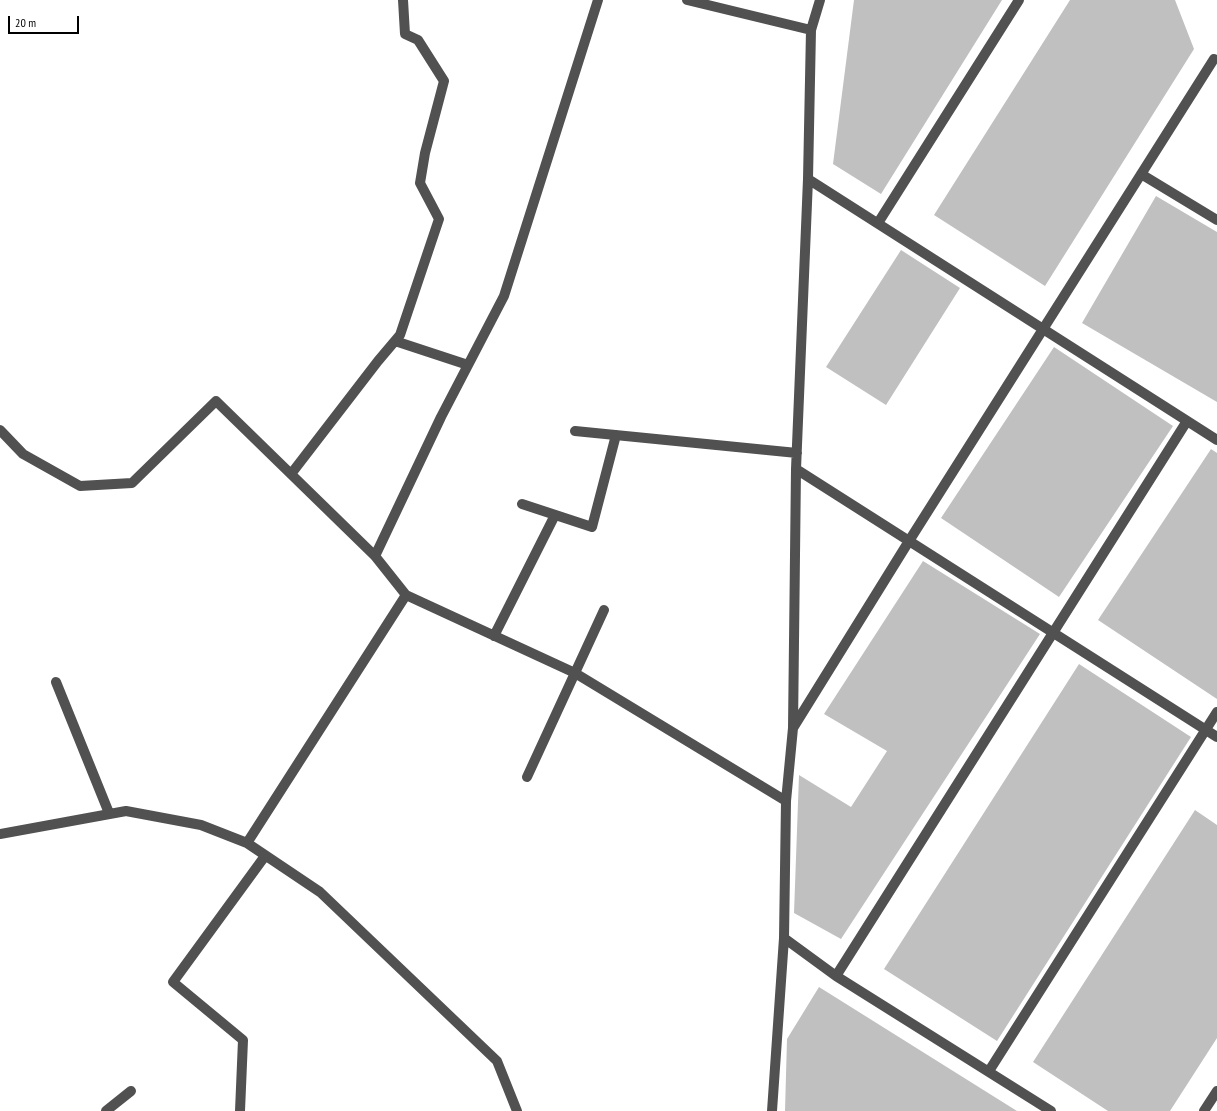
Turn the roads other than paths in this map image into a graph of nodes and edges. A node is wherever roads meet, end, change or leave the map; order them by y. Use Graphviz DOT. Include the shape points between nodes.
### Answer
graph roads {
  1 [pos="403,0"];
  2 [pos="598,0"];
  3 [pos="686,0"];
  4 [pos="820,0"];
  5 [pos="1019,0"];
  6 [pos="811,30"];
  7 [pos="1214,59"];
  8 [pos="1141,174"];
  9 [pos="808,179"];
  10 [pos="1217,220"];
  11 [pos="878,224"];
  12 [pos="1043,329"];
  13 [pos="395,341"];
  14 [pos="468,366"];
  15 [pos="1187,421"];
  16 [pos="0,430"];
  17 [pos="575,431"];
  18 [pos="616,435"];
  19 [pos="1217,440"];
  20 [pos="797,453"];
  21 [pos="796,469"];
  22 [pos="291,474"];
  23 [pos="522,504"];
  24 [pos="555,515"];
  25 [pos="909,541"];
  26 [pos="375,556"];
  27 [pos="406,596"];
  28 [pos="604,610"];
  29 [pos="1053,633"];
  30 [pos="494,636"];
  31 [pos="575,672"];
  32 [pos="56,682"];
  33 [pos="1217,712"];
  34 [pos="793,728"];
  35 [pos="1205,730"];
  36 [pos="1217,738"];
  37 [pos="527,777"];
  38 [pos="786,801"];
  39 [pos="108,814"];
  40 [pos="0,834"];
  41 [pos="246,843"];
  42 [pos="265,856"];
  43 [pos="784,938"];
  44 [pos="836,976"];
  45 [pos="988,1071"];
  46 [pos="131,1091"];
  47 [pos="1217,1091"];
  48 [pos="106,1111"];
  49 [pos="240,1111"];
  50 [pos="517,1111"];
  51 [pos="772,1111"];
  52 [pos="1051,1111"];
  53 [pos="1204,1111"];
  1 -- 13 [label="street" via="405,34 418,40 444,81 425,153 420,183 439,219 400,335"];
  2 -- 14 [label="street" via="504,296"];
  3 -- 6 [label="street"];
  4 -- 6 [label="street"];
  5 -- 11 [label="street"];
  6 -- 9 [label="street"];
  7 -- 8 [label="street"];
  8 -- 10 [label="street"];
  8 -- 12 [label="street"];
  9 -- 11 [label="street"];
  9 -- 20 [label="street"];
  11 -- 12 [label="street"];
  12 -- 15 [label="street"];
  12 -- 25 [label="street"];
  13 -- 14 [label="street"];
  13 -- 22 [label="street"];
  14 -- 26 [label="street"];
  15 -- 19 [label="street"];
  15 -- 29 [label="street"];
  16 -- 22 [label="street" via="23,454 80,486 132,483 216,401"];
  17 -- 18 [label="street"];
  18 -- 20 [label="street"];
  18 -- 24 [label="street" via="592,527"];
  20 -- 21 [label="street"];
  21 -- 25 [label="street"];
  21 -- 34 [label="street"];
  22 -- 26 [label="street"];
  23 -- 24 [label="street"];
  24 -- 30 [label="street"];
  25 -- 29 [label="street"];
  25 -- 34 [label="street"];
  26 -- 27 [label="street"];
  27 -- 30 [label="street"];
  27 -- 41 [label="street"];
  28 -- 31 [label="street"];
  29 -- 35 [label="street"];
  29 -- 44 [label="street"];
  30 -- 31 [label="street"];
  31 -- 37 [label="street"];
  31 -- 38 [label="street"];
  32 -- 39 [label="street"];
  33 -- 35 [label="street"];
  34 -- 38 [label="street"];
  35 -- 36 [label="street"];
  35 -- 45 [label="street"];
  38 -- 43 [label="street"];
  39 -- 40 [label="street"];
  39 -- 41 [label="street" via="126,811 201,825"];
  41 -- 42 [label="street"];
  42 -- 49 [label="street" via="173,982 243,1040"];
  42 -- 50 [label="street" via="320,892 497,1061"];
  43 -- 44 [label="street"];
  43 -- 51 [label="street"];
  44 -- 45 [label="street"];
  45 -- 52 [label="street"];
  46 -- 48 [label="street"];
  47 -- 53 [label="street"];
}
